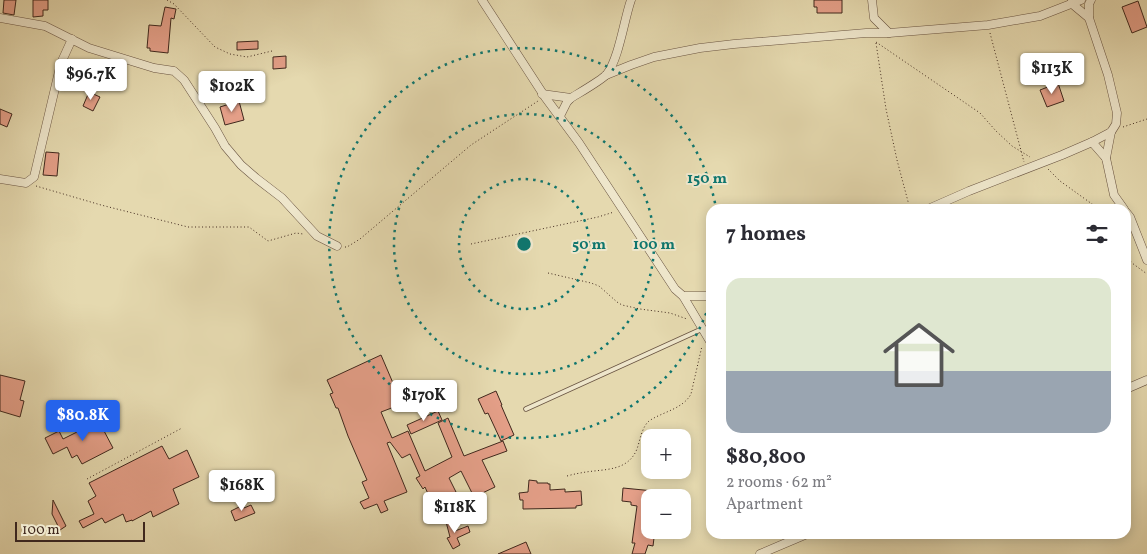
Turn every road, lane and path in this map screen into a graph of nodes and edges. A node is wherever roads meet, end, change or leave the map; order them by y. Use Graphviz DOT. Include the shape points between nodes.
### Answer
graph roads {
  1 [pos="167,0"];
  2 [pos="482,0"];
  3 [pos="631,0"];
  4 [pos="872,0"];
  5 [pos="1081,0"];
  6 [pos="1091,0"];
  7 [pos="1071,3"];
  8 [pos="0,18"];
  9 [pos="874,18"];
  10 [pos="1089,18"];
  11 [pos="988,25"];
  12 [pos="866,33"];
  13 [pos="889,33"];
  14 [pos="72,39"];
  15 [pos="272,51"];
  16 [pos="606,75"];
  17 [pos="543,95"];
  18 [pos="571,98"];
  19 [pos="560,116"];
  20 [pos="1147,119"];
  21 [pos="1110,132"];
  22 [pos="1092,142"];
  23 [pos="1021,152"];
  24 [pos="1106,158"];
  25 [pos="1039,164"];
  26 [pos="1026,169"];
  27 [pos="0,179"];
  28 [pos="26,183"];
  29 [pos="909,204"];
  30 [pos="939,204"];
  31 [pos="1092,204"];
  32 [pos="1121,204"];
  33 [pos="622,209"];
  34 [pos="1131,220"];
  35 [pos="303,234"];
  36 [pos="471,244"];
  37 [pos="336,246"];
  38 [pos="1147,260"];
  39 [pos="1131,262"];
  40 [pos="548,272"];
  41 [pos="1147,274"];
  42 [pos="683,296"];
  43 [pos="706,296"];
  44 [pos="702,328"];
  45 [pos="706,335"];
  46 [pos="1147,380"];
  47 [pos="1131,387"];
  48 [pos="526,409"];
  49 [pos="182,428"];
  50 [pos="567,476"];
  51 [pos="87,479"];
  52 [pos="786,539"];
  53 [pos="797,539"];
  54 [pos="786,544"];
  55 [pos="760,554"];
  1 -- 15 [label="path" via="215,47 247,57"];
  2 -- 17 [label="street"];
  3 -- 16 [label="street" via="617,51"];
  4 -- 9 [label="street"];
  5 -- 7 [label="street"];
  6 -- 10 [label="street"];
  7 -- 10 [label="street"];
  7 -- 11 [label="street" via="1040,16"];
  8 -- 14 [label="street" via="45,26"];
  9 -- 12 [label="street"];
  9 -- 13 [label="street"];
  10 -- 21 [label="street" via="1117,113 1116,124"];
  11 -- 13 [label="street"];
  11 -- 23 [label="path"];
  12 -- 13 [label="street"];
  12 -- 16 [label="street" via="700,48 654,58"];
  14 -- 28 [label="street" via="61,63 34,177"];
  14 -- 37 [label="street" via="98,51 174,71 184,80 225,146 241,164 282,198 317,236"];
  16 -- 18 [label="street"];
  17 -- 18 [label="street"];
  17 -- 19 [label="street"];
  17 -- 37 [label="path" via="471,145 360,240 347,247"];
  18 -- 19 [label="street"];
  19 -- 33 [label="street"];
  20 -- 21 [label="path"];
  21 -- 22 [label="street"];
  21 -- 24 [label="street"];
  22 -- 24 [label="street"];
  22 -- 25 [label="street"];
  23 -- 25 [label="path"];
  23 -- 26 [label="path"];
  23 -- 29 [label="path" via="980,113 876,42 886,109"];
  24 -- 32 [label="street" via="1114,195"];
  25 -- 26 [label="street"];
  25 -- 31 [label="path"];
  26 -- 30 [label="street"];
  27 -- 28 [label="street"];
  28 -- 35 [label="path" via="188,227 249,226 268,241"];
  33 -- 36 [label="path"];
  33 -- 42 [label="street" via="675,289"];
  34 -- 38 [label="street"];
  39 -- 41 [label="path"];
  40 -- 44 [label="path" via="599,286 622,304 670,313"];
  42 -- 43 [label="street"];
  42 -- 44 [label="street"];
  44 -- 45 [label="street"];
  44 -- 48 [label="lane"];
  44 -- 50 [label="path" via="689,399 645,425 636,452 626,464 614,469"];
  46 -- 47 [label="street"];
  49 -- 51 [label="path"];
  52 -- 54 [label="street"];
  53 -- 54 [label="street"];
  54 -- 55 [label="street"];
}
